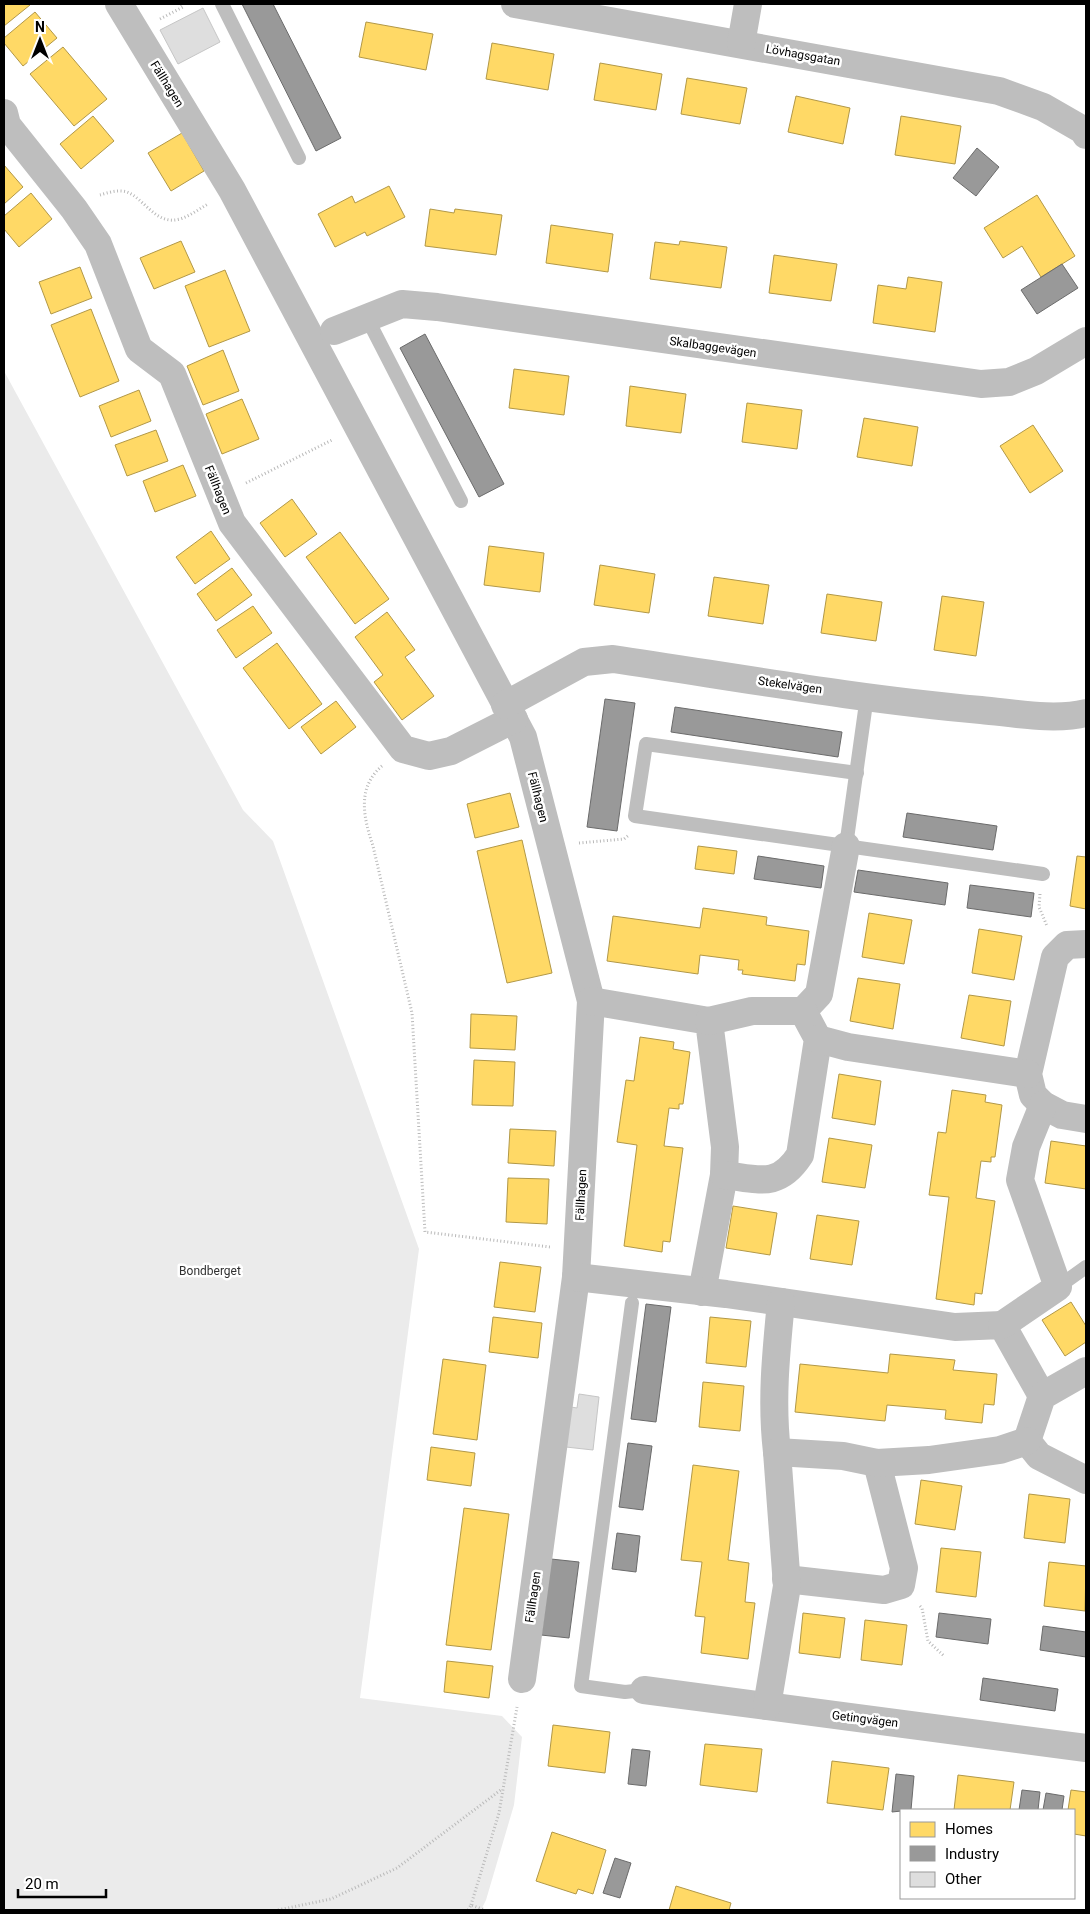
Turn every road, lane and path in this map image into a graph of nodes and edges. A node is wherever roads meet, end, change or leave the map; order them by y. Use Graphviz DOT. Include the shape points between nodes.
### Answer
graph roads {
  1 [pos="119,4"];
  2 [pos="222,4"];
  3 [pos="515,4"];
  4 [pos="748,4"];
  5 [pos="575,9"];
  6 [pos="741,44"];
  7 [pos="4,113"];
  8 [pos="1085,130"];
  9 [pos="299,158"];
  10 [pos="232,190"];
  11 [pos="74,209"];
  12 [pos="367,318"];
  13 [pos="334,331"];
  14 [pos="1086,341"];
  15 [pos="358,427"];
  16 [pos="220,495"];
  17 [pos="461,501"];
  18 [pos="867,696"];
  19 [pos="509,712"];
  20 [pos="1086,713"];
  21 [pos="403,749"];
  22 [pos="856,774"];
  23 [pos="635,816"];
  24 [pos="551,845"];
  25 [pos="846,846"];
  26 [pos="1043,874"];
  27 [pos="1074,947"];
  28 [pos="591,1002"];
  29 [pos="803,1011"];
  30 [pos="709,1021"];
  31 [pos="818,1039"];
  32 [pos="1028,1074"];
  33 [pos="1043,1105"];
  34 [pos="1086,1119"];
  35 [pos="724,1175"];
  36 [pos="577,1264"];
  37 [pos="1086,1267"];
  38 [pos="1058,1287"];
  39 [pos="702,1292"];
  40 [pos="781,1302"];
  41 [pos="632,1303"];
  42 [pos="1002,1324"];
  43 [pos="1086,1371"];
  44 [pos="1042,1396"];
  45 [pos="1027,1441"];
  46 [pos="777,1452"];
  47 [pos="877,1463"];
  48 [pos="1086,1480"];
  49 [pos="786,1579"];
  50 [pos="901,1585"];
  51 [pos="944,1656"];
  52 [pos="522,1679"];
  53 [pos="644,1690"];
  54 [pos="767,1706"];
  55 [pos="1086,1748"];
  56 [pos="503,1788"];
  57 [pos="471,1905"];
  58 [pos="278,1910"];
  59 [pos="468,1910"];
  60 [pos="485,1910"];
  1 -- 10 [label="street, Fällhagen"];
  2 -- 9 [label="lane"];
  3 -- 5 [label="street, Lövhagsgatan"];
  4 -- 6 [label="street"];
  5 -- 6 [label="street, Lövhagsgatan"];
  6 -- 8 [label="street, Lövhagsgatan" via="999,91 1043,107"];
  7 -- 11 [label="street, Fällhagen" via="7,125"];
  10 -- 11 [label="path" via="174,220 158,216 127,192 114,191"];
  10 -- 15 [label="street, Fällhagen"];
  11 -- 16 [label="street, Fällhagen" via="98,244 139,348 172,374"];
  12 -- 13 [label="street, Skalbaggevägen"];
  12 -- 14 [label="street, Skalbaggevägen" via="402,304 437,307 981,384 1009,382 1027,375"];
  12 -- 17 [label="lane"];
  15 -- 16 [label="path"];
  15 -- 19 [label="street, Fällhagen"];
  16 -- 21 [label="street, Fällhagen" via="232,523"];
  18 -- 19 [label="street, Stekelvägen" via="613,659 584,662"];
  18 -- 20 [label="street, Stekelvägen" via="1034,715 1076,716"];
  18 -- 22 [label="lane"];
  19 -- 21 [label="street" via="451,751 429,756"];
  19 -- 24 [label="street, Fällhagen" via="523,737"];
  21 -- 36 [label="path" via="376,771 363,802 412,1013 425,1232"];
  22 -- 23 [label="lane" via="646,744"];
  22 -- 25 [label="lane"];
  23 -- 24 [label="path" via="632,832 624,840"];
  23 -- 25 [label="lane"];
  24 -- 28 [label="street, Fällhagen"];
  25 -- 26 [label="lane"];
  25 -- 29 [label="street" via="820,994"];
  26 -- 27 [label="path" via="1038,907 1048,927"];
  27 -- 32 [label="street" via="1055,957"];
  28 -- 30 [label="street"];
  28 -- 36 [label="street, Fällhagen"];
  29 -- 30 [label="street" via="752,1011"];
  29 -- 31 [label="street"];
  30 -- 35 [label="street" via="725,1147"];
  31 -- 32 [label="street" via="848,1047"];
  31 -- 35 [label="street" via="800,1155 791,1169 779,1178 763,1180"];
  32 -- 33 [label="street" via="1033,1095"];
  33 -- 34 [label="street" via="1062,1115"];
  33 -- 38 [label="street" via="1026,1148 1020,1180"];
  35 -- 39 [label="street"];
  36 -- 39 [label="street"];
  36 -- 52 [label="street, Fällhagen"];
  37 -- 38 [label="lane"];
  38 -- 42 [label="street"];
  39 -- 40 [label="street"];
  40 -- 42 [label="street" via="954,1327"];
  40 -- 46 [label="street" via="772,1417"];
  41 -- 53 [label="lane" via="581,1686 624,1692"];
  42 -- 44 [label="street"];
  43 -- 44 [label="street"];
  44 -- 45 [label="street"];
  45 -- 47 [label="street" via="991,1451"];
  45 -- 48 [label="street" via="1038,1456"];
  46 -- 47 [label="street" via="842,1456"];
  46 -- 49 [label="street"];
  47 -- 50 [label="street" via="904,1568"];
  49 -- 50 [label="street" via="884,1590"];
  49 -- 54 [label="street"];
  50 -- 51 [label="path" via="922,1608 928,1641"];
  52 -- 56 [label="path"];
  53 -- 54 [label="street, Getingvägen"];
  54 -- 55 [label="street, Getingvägen"];
  56 -- 57 [label="path"];
  56 -- 58 [label="path" via="397,1868 331,1899"];
  57 -- 59 [label="path"];
  57 -- 60 [label="path"];
}
